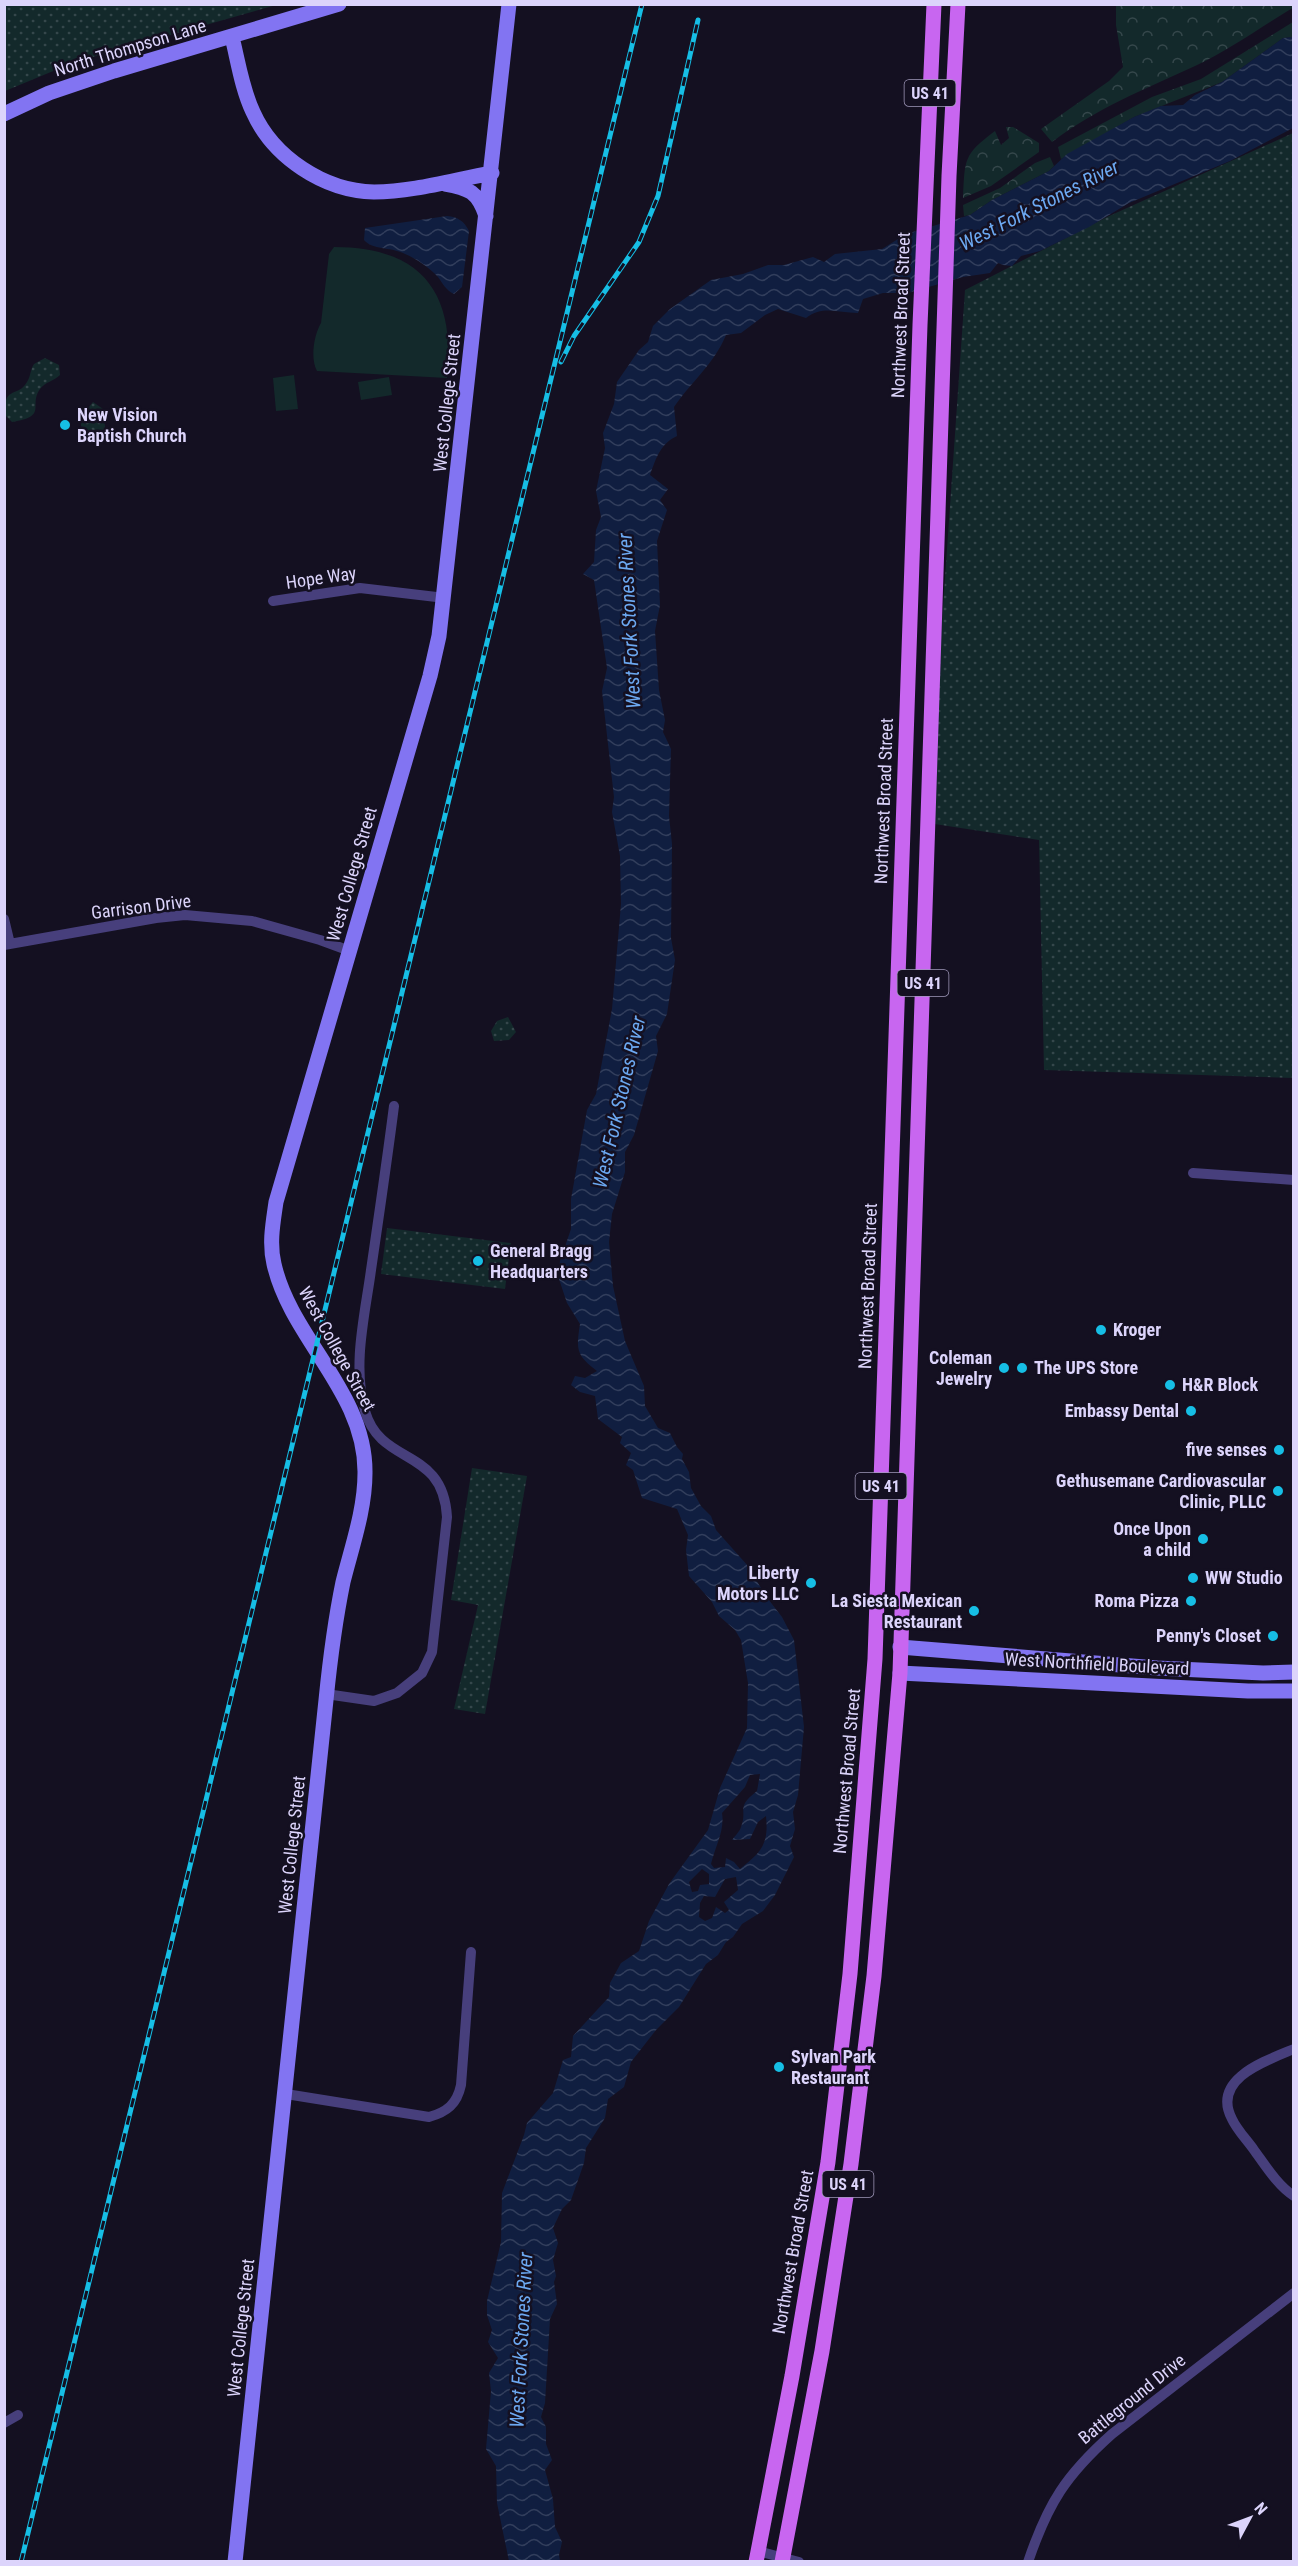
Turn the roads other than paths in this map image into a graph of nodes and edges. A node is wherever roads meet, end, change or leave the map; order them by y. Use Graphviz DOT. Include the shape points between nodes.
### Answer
graph roads {
  1 [pos="339,4"];
  2 [pos="509,4"];
  3 [pos="934,4"];
  4 [pos="958,4"];
  5 [pos="232,37"];
  6 [pos="4,114"];
  7 [pos="492,173"];
  8 [pos="436,183"];
  9 [pos="487,218"];
  10 [pos="445,598"];
  11 [pos="273,601"];
  12 [pos="908,685"];
  13 [pos="933,687"];
  14 [pos="903,823"];
  15 [pos="928,823"];
  16 [pos="4,919"];
  17 [pos="7,945"];
  18 [pos="350,951"];
  19 [pos="394,1106"];
  20 [pos="892,1163"];
  21 [pos="916,1164"];
  22 [pos="1193,1173"];
  23 [pos="1293,1180"];
  24 [pos="887,1290"];
  25 [pos="912,1292"];
  26 [pos="884,1385"];
  27 [pos="909,1386"];
  28 [pos="900,1647"];
  29 [pos="875,1659"];
  30 [pos="1293,1672"];
  31 [pos="900,1673"];
  32 [pos="1293,1691"];
  33 [pos="326,1694"];
  34 [pos="471,1952"];
  35 [pos="850,1974"];
  36 [pos="874,1976"];
  37 [pos="1293,2049"];
  38 [pos="286,2094"];
  39 [pos="828,2162"];
  40 [pos="851,2164"];
  41 [pos="1293,2196"];
  42 [pos="1293,2293"];
  43 [pos="792,2376"];
  44 [pos="817,2379"];
  45 [pos="18,2415"];
  46 [pos="4,2423"];
  47 [pos="779,2446"];
  48 [pos="803,2451"];
  49 [pos="757,2556"];
  50 [pos="782,2559"];
  51 [pos="235,2562"];
  52 [pos="800,2562"];
  53 [pos="1028,2562"];
  1 -- 5 [label="street, North Thompson Lane"];
  2 -- 7 [label="street, West College Street"];
  3 -- 12 [label="main road, Northwest Broad Street / US 41"];
  4 -- 13 [label="main road, US 41"];
  5 -- 6 [label="street, North Thompson Lane" via="114,71 49,93"];
  5 -- 8 [label="street" via="253,112 271,142 298,167 333,184 372,192"];
  7 -- 8 [label="street"];
  7 -- 9 [label="street, West College Street"];
  8 -- 9 [label="street" via="475,194"];
  9 -- 10 [label="street, West College Street"];
  10 -- 11 [label="street, Hope Way" via="360,588"];
  10 -- 18 [label="street, West College Street" via="430,676"];
  12 -- 13 [label="main road"];
  12 -- 14 [label="main road, Northwest Broad Street / US 41"];
  13 -- 15 [label="main road, US 41"];
  14 -- 15 [label="main road"];
  14 -- 20 [label="main road, Northwest Broad Street / US 41"];
  15 -- 21 [label="main road, US 41"];
  16 -- 17 [label="street"];
  17 -- 18 [label="street, Garrison Drive" via="185,915 252,921"];
  18 -- 33 [label="street, West College Street" via="276,1202 271,1236 280,1285 353,1413 366,1469 364,1499 335,1624"];
  19 -- 33 [label="street" via="359,1359 365,1410 373,1429 387,1444 424,1466 437,1479 446,1498 432,1653 422,1673 397,1693 374,1701"];
  20 -- 21 [label="main road"];
  20 -- 24 [label="main road, Northwest Broad Street / US 41"];
  21 -- 25 [label="main road, US 41"];
  22 -- 23 [label="street"];
  24 -- 25 [label="main road"];
  24 -- 26 [label="main road, Northwest Broad Street / US 41"];
  25 -- 27 [label="main road, US 41"];
  26 -- 27 [label="main road"];
  26 -- 29 [label="main road, Northwest Broad Street / US 41"];
  27 -- 28 [label="main road, US 41"];
  28 -- 29 [label="main road"];
  28 -- 30 [label="street, West Northfield Boulevard" via="1157,1668"];
  28 -- 31 [label="main road, US 41"];
  29 -- 31 [label="main road"];
  29 -- 35 [label="main road, Northwest Broad Street / US 41"];
  31 -- 32 [label="street, West Northfield Boulevard"];
  31 -- 36 [label="main road, US 41"];
  33 -- 38 [label="street, West College Street"];
  34 -- 38 [label="street" via="459,2097 442,2114 429,2117"];
  35 -- 36 [label="main road"];
  35 -- 39 [label="main road, Northwest Broad Street / US 41"];
  36 -- 40 [label="main road, US 41"];
  37 -- 41 [label="street" via="1247,2071 1233,2083 1227,2102 1232,2119"];
  38 -- 51 [label="street, West College Street"];
  39 -- 40 [label="main road"];
  39 -- 43 [label="main road, Northwest Broad Street / US 41"];
  40 -- 44 [label="main road, US 41"];
  42 -- 53 [label="street, Battleground Drive" via="1086,2456 1049,2506"];
  43 -- 44 [label="main road"];
  43 -- 47 [label="main road, Northwest Broad Street / US 41"];
  44 -- 48 [label="main road, US 41"];
  45 -- 46 [label="street"];
  47 -- 48 [label="main road"];
  47 -- 49 [label="main road, Northwest Broad Street / US 41"];
  48 -- 50 [label="main road, US 41"];
  49 -- 50 [label="street"];
  50 -- 52 [label="street"];
}
